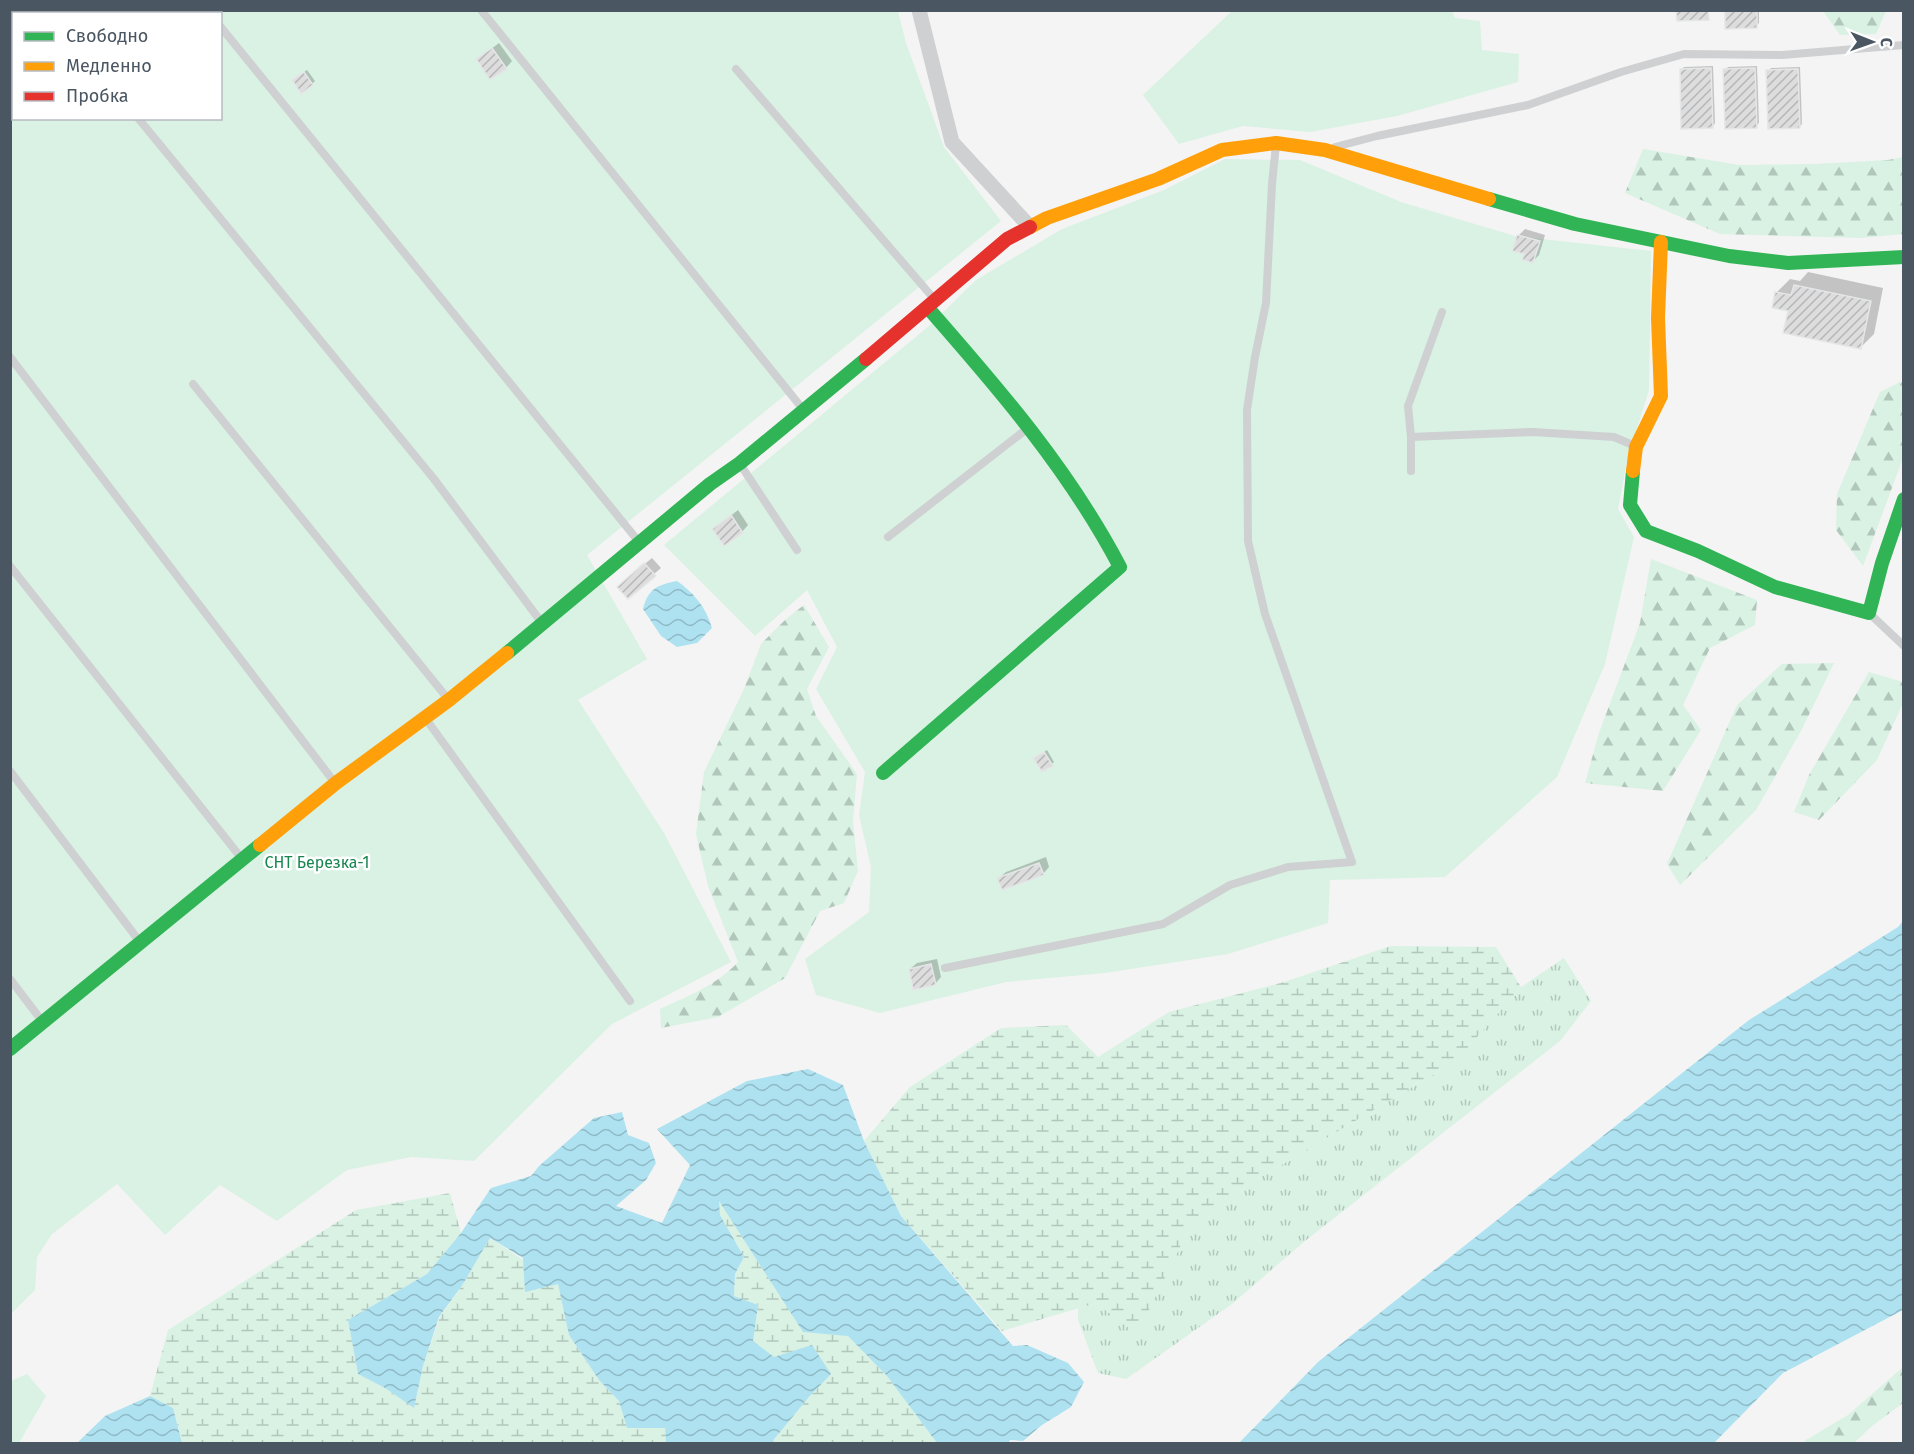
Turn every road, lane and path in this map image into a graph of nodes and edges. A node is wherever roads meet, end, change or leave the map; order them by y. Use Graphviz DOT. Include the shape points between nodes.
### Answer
graph roads {
  1 [pos="481,10"];
  2 [pos="920,10"];
  3 [pos="222,28"];
  4 [pos="1904,45"];
  5 [pos="736,69"];
  6 [pos="140,120"];
  7 [pos="1276,143"];
  8 [pos="1325,150"];
  9 [pos="1030,227"];
  10 [pos="1661,242"];
  11 [pos="1904,257"];
  12 [pos="932,305"];
  13 [pos="1442,312"];
  14 [pos="10,357"];
  15 [pos="193,384"];
  16 [pos="804,410"];
  17 [pos="1029,427"];
  18 [pos="1411,437"];
  19 [pos="1636,447"];
  20 [pos="740,463"];
  21 [pos="1411,471"];
  22 [pos="1904,499"];
  23 [pos="888,537"];
  24 [pos="640,543"];
  25 [pos="797,550"];
  26 [pos="10,566"];
  27 [pos="1869,613"];
  28 [pos="543,624"];
  29 [pos="1904,646"];
  30 [pos="449,700"];
  31 [pos="426,719"];
  32 [pos="10,771"];
  33 [pos="883,773"];
  34 [pos="336,783"];
  35 [pos="242,860"];
  36 [pos="141,943"];
  37 [pos="945,968"];
  38 [pos="10,978"];
  39 [pos="630,1000"];
  40 [pos="43,1022"];
  41 [pos="10,1049"];
  1 -- 16 [label="lane"];
  2 -- 9 [label="street" via="952,142"];
  3 -- 24 [label="lane"];
  4 -- 8 [label="lane" via="1782,55 1684,54 1528,105"];
  5 -- 12 [label="lane"];
  6 -- 28 [label="lane" via="434,479"];
  7 -- 8 [label="street"];
  7 -- 9 [label="street" via="1222,150 1158,179"];
  7 -- 37 [label="lane" via="1266,303 1247,410 1248,541 1265,614 1352,862 1288,867 1230,885 1163,924"];
  8 -- 10 [label="street" via="1575,224"];
  9 -- 12 [label="street" via="1006,239"];
  10 -- 11 [label="street" via="1788,263"];
  10 -- 19 [label="street" via="1661,396"];
  12 -- 16 [label="street"];
  12 -- 17 [label="street"];
  13 -- 18 [label="lane" via="1408,406"];
  14 -- 34 [label="lane"];
  15 -- 30 [label="lane"];
  16 -- 20 [label="street"];
  17 -- 23 [label="lane"];
  17 -- 33 [label="street" via="1078,492 1120,567"];
  18 -- 19 [label="lane" via="1533,432 1614,437"];
  18 -- 21 [label="lane"];
  19 -- 27 [label="street" via="1630,505 1646,531 1775,587"];
  20 -- 24 [label="street"];
  20 -- 25 [label="lane"];
  22 -- 27 [label="street"];
  24 -- 28 [label="street"];
  26 -- 35 [label="lane"];
  27 -- 29 [label="lane"];
  28 -- 30 [label="street"];
  30 -- 31 [label="street"];
  31 -- 34 [label="street"];
  31 -- 39 [label="lane"];
  32 -- 36 [label="lane"];
  34 -- 35 [label="street"];
  35 -- 36 [label="street"];
  36 -- 40 [label="street"];
  38 -- 40 [label="lane"];
  40 -- 41 [label="street"];
}
